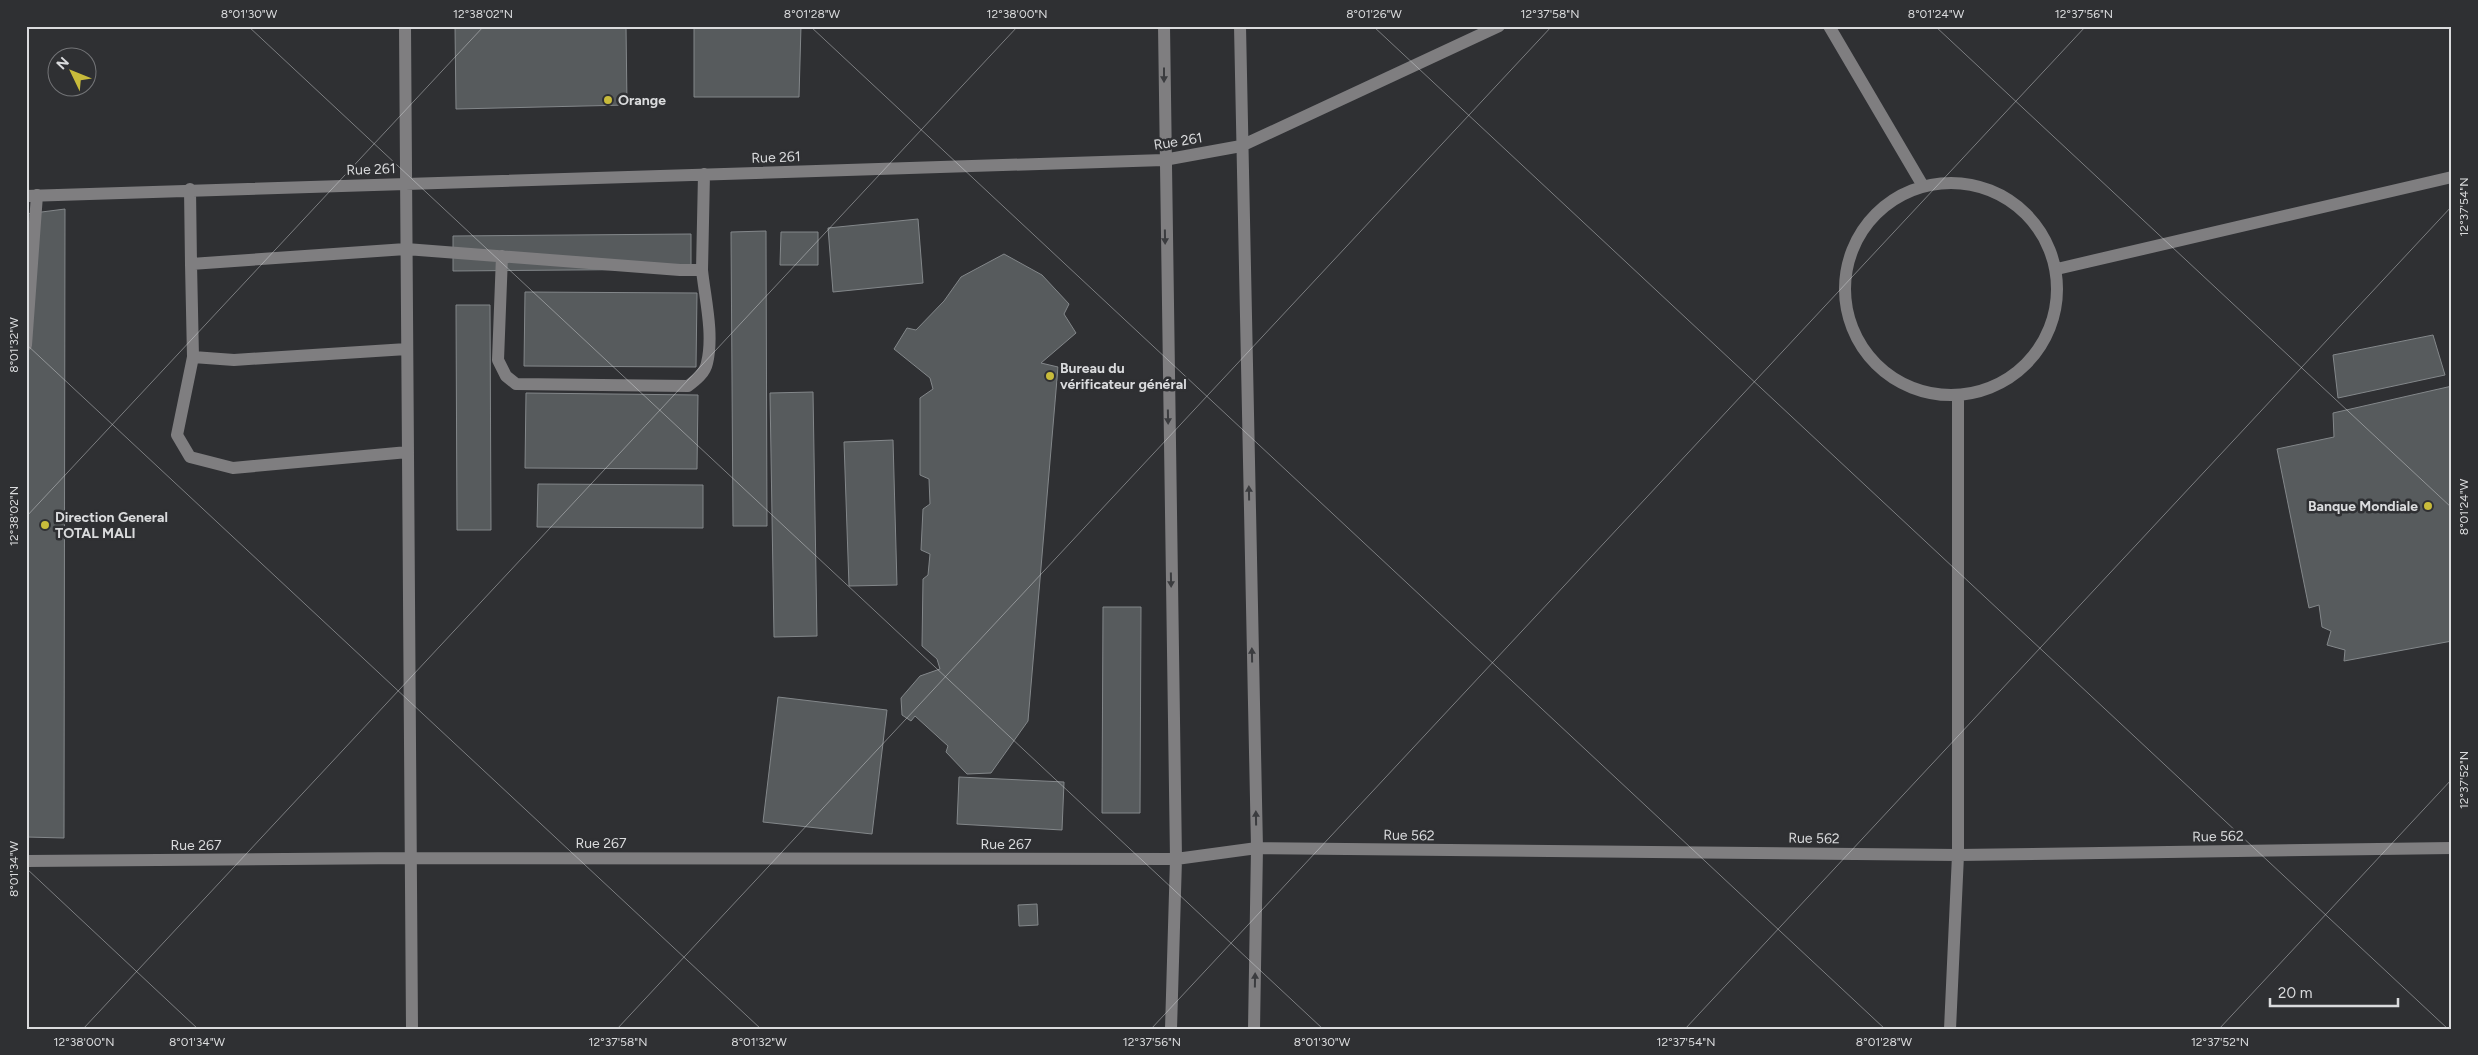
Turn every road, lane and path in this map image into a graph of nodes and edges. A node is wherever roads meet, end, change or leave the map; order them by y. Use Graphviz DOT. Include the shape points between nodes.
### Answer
graph roads {
  1 [pos="405,26"];
  2 [pos="1164,26"];
  3 [pos="1240,26"];
  4 [pos="1498,26"];
  5 [pos="1829,26"];
  6 [pos="1241,146"];
  7 [pos="1164,160"];
  8 [pos="704,174"];
  9 [pos="2452,177"];
  10 [pos="406,183"];
  11 [pos="1923,186"];
  12 [pos="190,190"];
  13 [pos="32,196"];
  14 [pos="406,249"];
  15 [pos="502,256"];
  16 [pos="191,264"];
  17 [pos="2057,269"];
  18 [pos="702,270"];
  19 [pos="26,345"];
  20 [pos="407,349"];
  21 [pos="193,357"];
  22 [pos="1958,396"];
  23 [pos="408,452"];
  24 [pos="1257,848"];
  25 [pos="2452,848"];
  26 [pos="1958,855"];
  27 [pos="410,858"];
  28 [pos="1176,859"];
  29 [pos="26,861"];
  30 [pos="412,1029"];
  31 [pos="1171,1029"];
  32 [pos="1254,1029"];
  33 [pos="1950,1029"];
  1 -- 10 [label="street"];
  2 -- 7 [label="street, one-way"];
  3 -- 6 [label="street"];
  4 -- 6 [label="street, Rue 261"];
  5 -- 11 [label="street"];
  6 -- 7 [label="street, Rue 261"];
  24 -- 6 [label="street, one-way"];
  7 -- 8 [label="street, Rue 261"];
  7 -- 28 [label="street, one-way"];
  8 -- 10 [label="street, Rue 261"];
  8 -- 18 [label="street"];
  9 -- 17 [label="street"];
  10 -- 12 [label="street, Rue 261"];
  10 -- 14 [label="street"];
  11 -- 17 [label="street" via="1970,183 2005,196 2026,212 2048,242"];
  11 -- 22 [label="street" via="1889,201 1856,238 1844,274 1846,312 1859,346 1884,374 1900,384 1936,396"];
  12 -- 13 [label="street, Rue 261"];
  12 -- 16 [label="street"];
  13 -- 19 [label="street"];
  14 -- 15 [label="street"];
  14 -- 16 [label="street"];
  14 -- 20 [label="street"];
  15 -- 18 [label="street"];
  15 -- 18 [label="street" via="498,360 506,376 516,384 688,386 700,376 707,364 709,333"];
  16 -- 21 [label="street"];
  17 -- 22 [label="street" via="2056,310 2043,344 2025,366 1995,387"];
  20 -- 21 [label="street" via="234,360"];
  20 -- 23 [label="street"];
  21 -- 23 [label="street" via="177,435 190,458 232,468"];
  22 -- 26 [label="street"];
  23 -- 27 [label="street"];
  24 -- 26 [label="street, Rue 562"];
  24 -- 28 [label="street, Rue 562"];
  32 -- 24 [label="street, one-way"];
  25 -- 26 [label="street, Rue 562"];
  26 -- 33 [label="street"];
  27 -- 28 [label="street, Rue 267"];
  27 -- 29 [label="street, Rue 267"];
  27 -- 30 [label="street"];
  28 -- 31 [label="street"];
}
